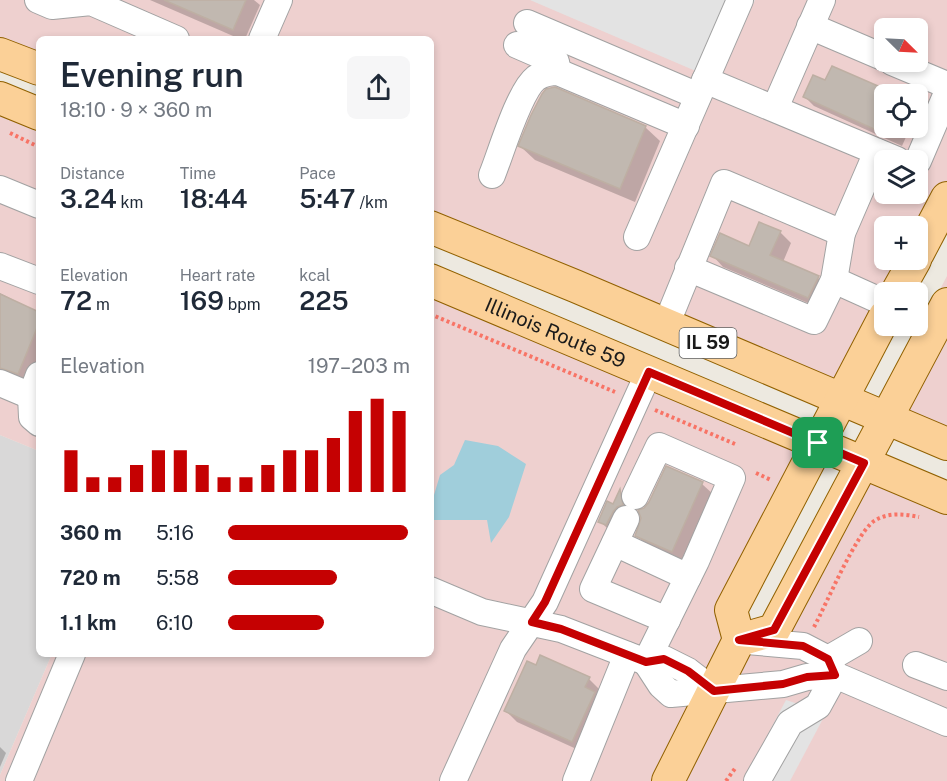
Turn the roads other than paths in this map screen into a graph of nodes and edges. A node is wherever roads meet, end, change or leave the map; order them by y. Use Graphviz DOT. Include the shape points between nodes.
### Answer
graph roads {
  1 [pos="38,0"];
  2 [pos="279,0"];
  3 [pos="740,0"];
  4 [pos="822,0"];
  5 [pos="91,1"];
  6 [pos="810,26"];
  7 [pos="169,36"];
  8 [pos="263,36"];
  9 [pos="874,53"];
  10 [pos="0,54"];
  11 [pos="36,68"];
  12 [pos="558,72"];
  13 [pos="916,72"];
  14 [pos="947,85"];
  15 [pos="702,88"];
  16 [pos="947,93"];
  17 [pos="0,98"];
  18 [pos="775,108"];
  19 [pos="36,113"];
  20 [pos="686,126"];
  21 [pos="874,150"];
  22 [pos="923,150"];
  23 [pos="492,175"];
  24 [pos="874,178"];
  25 [pos="0,189"];
  26 [pos="947,198"];
  27 [pos="36,204"];
  28 [pos="434,230"];
  29 [pos="842,233"];
  30 [pos="928,234"];
  31 [pos="637,237"];
  32 [pos="0,266"];
  33 [pos="688,268"];
  34 [pos="36,280"];
  35 [pos="834,280"];
  36 [pos="434,282"];
  37 [pos="874,298"];
  38 [pos="947,304"];
  39 [pos="666,325"];
  40 [pos="875,336"];
  41 [pos="649,372"];
  42 [pos="0,383"];
  43 [pos="36,383"];
  44 [pos="842,398"];
  45 [pos="887,418"];
  46 [pos="36,420"];
  47 [pos="818,443"];
  48 [pos="947,444"];
  49 [pos="864,463"];
  50 [pos="938,509"];
  51 [pos="615,543"];
  52 [pos="692,569"];
  53 [pos="557,574"];
  54 [pos="593,589"];
  55 [pos="434,592"];
  56 [pos="667,620"];
  57 [pos="532,622"];
  58 [pos="739,640"];
  59 [pos="859,641"];
  60 [pos="71,657"];
  61 [pos="637,658"];
  62 [pos="916,665"];
  63 [pos="831,667"];
  64 [pos="947,677"];
  65 [pos="714,691"];
  66 [pos="947,723"];
  67 [pos="19,781"];
  68 [pos="453,781"];
  69 [pos="576,781"];
  70 [pos="668,781"];
  71 [pos="757,781"];
  1 -- 5 [label="lane" via="52,6"];
  2 -- 8 [label="lane"];
  3 -- 15 [label="lane"];
  4 -- 6 [label="lane"];
  5 -- 7 [label="lane"];
  6 -- 9 [label="lane"];
  6 -- 18 [label="lane"];
  10 -- 11 [label="main road"];
  12 -- 15 [label="lane" via="556,62 522,34"];
  12 -- 20 [label="lane"];
  12 -- 23 [label="lane" via="537,76 525,92"];
  13 -- 14 [label="lane"];
  15 -- 18 [label="lane"];
  15 -- 20 [label="lane"];
  16 -- 22 [label="lane"];
  17 -- 19 [label="main road"];
  18 -- 21 [label="lane"];
  20 -- 31 [label="lane"];
  24 -- 29 [label="lane"];
  25 -- 27 [label="lane"];
  26 -- 30 [label="main road"];
  28 -- 39 [label="main road, IL 59"];
  29 -- 33 [label="lane" via="724,183"];
  29 -- 35 [label="lane"];
  32 -- 34 [label="lane"];
  33 -- 35 [label="lane" via="814,321"];
  33 -- 39 [label="lane"];
  35 -- 37 [label="lane"];
  36 -- 41 [label="main road, Illinois Route 59 / IL 59"];
  38 -- 45 [label="main road"];
  39 -- 44 [label="main road, IL 59"];
  40 -- 44 [label="main road"];
  41 -- 47 [label="main road, Illinois Route 59 / IL 59"];
  41 -- 53 [label="lane"];
  42 -- 43 [label="lane"];
  43 -- 46 [label="lane"];
  44 -- 45 [label="main road, IL 59"];
  44 -- 47 [label="main road"];
  45 -- 48 [label="main road, IL 59"];
  45 -- 49 [label="main road"];
  47 -- 49 [label="main road, Illinois Route 59 / IL 59"];
  47 -- 58 [label="main road" via="731,610"];
  49 -- 50 [label="main road, Illinois Route 59 / IL 59"];
  49 -- 58 [label="main road" via="774,630"];
  51 -- 52 [label="lane"];
  51 -- 52 [label="lane" via="659,446 732,478"];
  51 -- 54 [label="lane"];
  52 -- 56 [label="lane"];
  53 -- 54 [label="lane"];
  53 -- 57 [label="lane"];
  54 -- 56 [label="lane"];
  55 -- 57 [label="lane" via="482,612"];
  56 -- 61 [label="lane"];
  57 -- 61 [label="lane"];
  57 -- 68 [label="lane" via="513,649"];
  58 -- 63 [label="lane" via="803,646"];
  58 -- 65 [label="main road"];
  59 -- 63 [label="lane"];
  60 -- 67 [label="lane"];
  61 -- 65 [label="lane" via="671,694"];
  61 -- 69 [label="lane"];
  62 -- 64 [label="lane"];
  63 -- 65 [label="lane" via="783,684"];
  63 -- 66 [label="lane"];
  63 -- 71 [label="lane" via="818,706 790,723"];
  65 -- 70 [label="main road"];
}
